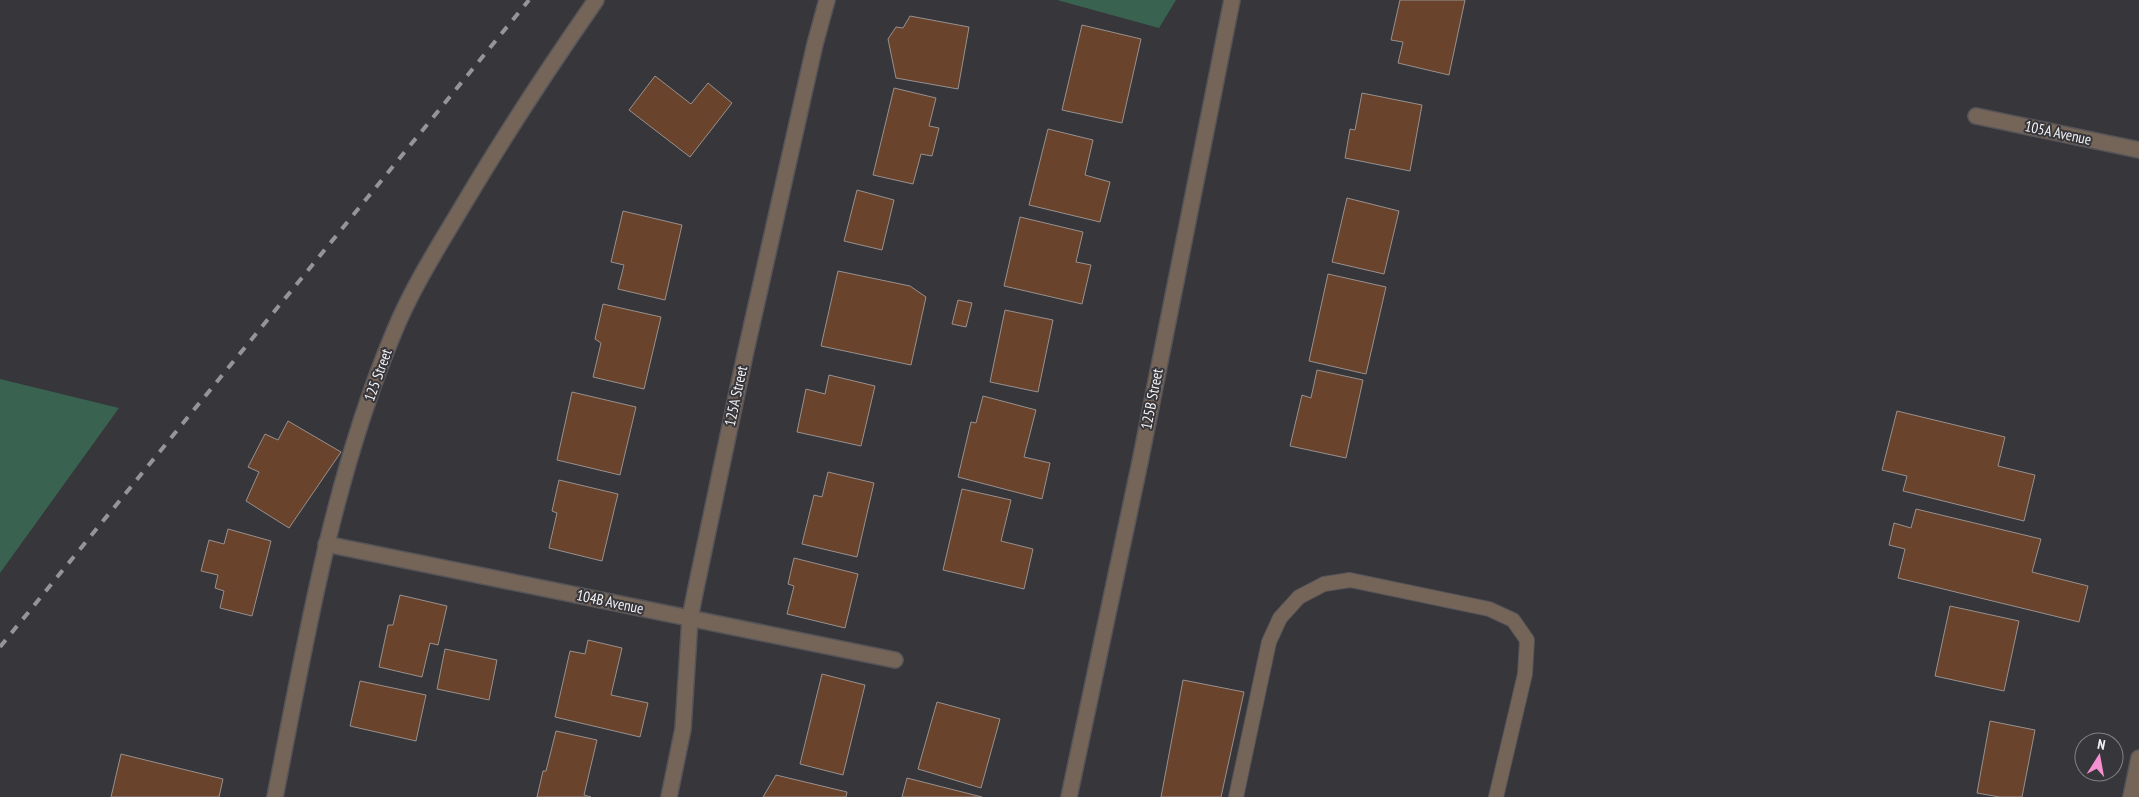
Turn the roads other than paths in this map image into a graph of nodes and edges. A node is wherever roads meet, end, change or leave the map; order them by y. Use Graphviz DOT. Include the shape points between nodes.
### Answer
graph roads {
  1 [pos="596,0"];
  2 [pos="827,0"];
  3 [pos="1232,0"];
  4 [pos="1976,116"];
  5 [pos="2139,150"];
  6 [pos="326,544"];
  7 [pos="690,618"];
  8 [pos="895,660"];
  9 [pos="2139,758"];
  10 [pos="275,797"];
  11 [pos="669,797"];
  12 [pos="1069,797"];
  13 [pos="1236,797"];
  14 [pos="1496,797"];
  15 [pos="2131,797"];
  1 -- 6 [label="street, 125 Street" via="501,144 409,300 375,380"];
  2 -- 7 [label="street, 125A Street" via="747,346"];
  3 -- 12 [label="street, 125B Street"];
  4 -- 5 [label="street, 105A Avenue"];
  6 -- 7 [label="street, 104B Avenue"];
  6 -- 10 [label="street, 125 Street"];
  7 -- 8 [label="street, 104B Avenue"];
  7 -- 11 [label="street, 125A Street" via="683,728"];
  9 -- 15 [label="street"];
  13 -- 14 [label="lane" via="1269,642 1280,618 1299,596 1324,584 1350,580 1489,609 1513,620 1527,640 1525,674"];
}
